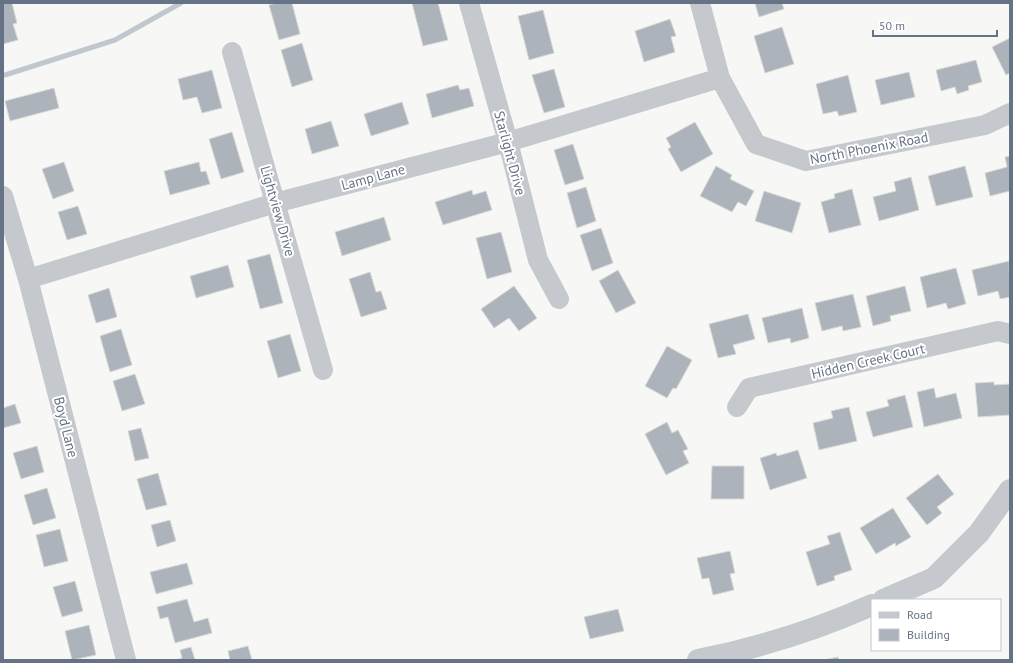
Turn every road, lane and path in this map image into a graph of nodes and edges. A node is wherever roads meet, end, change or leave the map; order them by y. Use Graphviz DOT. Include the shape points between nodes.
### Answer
graph roads {
  1 [pos="469,3"];
  2 [pos="700,3"];
  3 [pos="232,52"];
  4 [pos="720,78"];
  5 [pos="1010,113"];
  6 [pos="508,142"];
  7 [pos="3,196"];
  8 [pos="275,203"];
  9 [pos="28,279"];
  10 [pos="559,300"];
  11 [pos="1010,334"];
  12 [pos="323,370"];
  13 [pos="737,407"];
  14 [pos="1010,490"];
  15 [pos="886,599"];
  16 [pos="871,605"];
  17 [pos="730,657"];
  18 [pos="126,660"];
  19 [pos="698,660"];
  1 -- 6 [label="street, Starlight Drive"];
  2 -- 4 [label="street, North Phoenix Road"];
  3 -- 8 [label="street, Lightview Drive"];
  4 -- 5 [label="street, North Phoenix Road" via="756,144 806,161 985,125"];
  4 -- 6 [label="street, Lamp Lane"];
  6 -- 8 [label="street, Lamp Lane"];
  6 -- 10 [label="street, Starlight Drive" via="538,260"];
  7 -- 9 [label="street, Boyd Lane"];
  8 -- 9 [label="street, Lamp Lane"];
  8 -- 12 [label="street, Lightview Drive"];
  9 -- 18 [label="street, Boyd Lane"];
  11 -- 13 [label="street, Hidden Creek Court" via="998,331 748,388"];
  14 -- 15 [label="street" via="979,533 934,578"];
  16 -- 17 [label="street"];
  17 -- 19 [label="street"];
}
